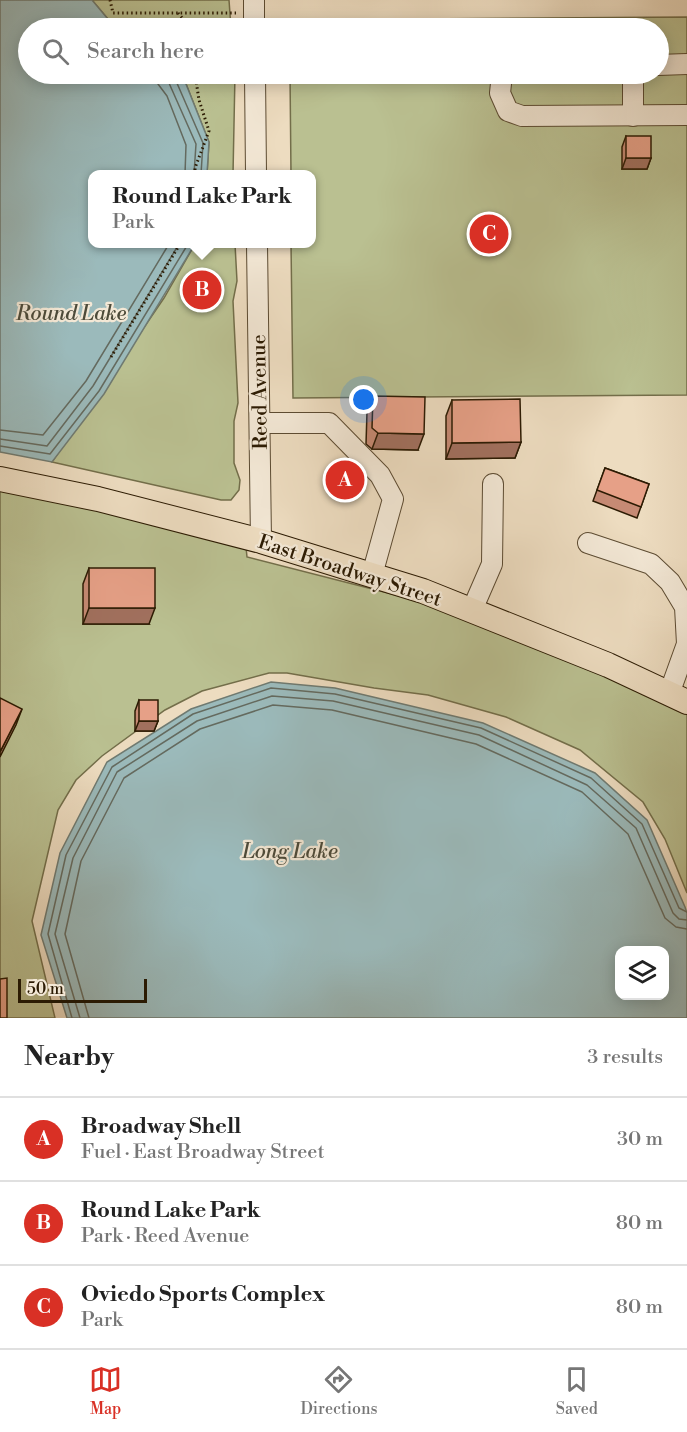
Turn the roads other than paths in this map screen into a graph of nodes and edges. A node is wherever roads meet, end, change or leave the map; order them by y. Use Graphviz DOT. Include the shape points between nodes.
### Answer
graph roads {
  1 [pos="687,64"];
  2 [pos="669,65"];
  3 [pos="255,84"];
  4 [pos="501,84"];
  5 [pos="633,84"];
  6 [pos="687,115"];
  7 [pos="633,116"];
  8 [pos="256,170"];
  9 [pos="257,248"];
  10 [pos="260,423"];
  11 [pos="0,479"];
  12 [pos="493,484"];
  13 [pos="261,541"];
  14 [pos="588,543"];
  15 [pos="372,575"];
  16 [pos="472,610"];
  17 [pos="678,698"];
  1 -- 2 [label="street"];
  3 -- 8 [label="street"];
  4 -- 7 [label="street" via="500,93 508,111 522,116"];
  5 -- 7 [label="street"];
  6 -- 7 [label="street"];
  9 -- 10 [label="street, Reed Avenue"];
  10 -- 13 [label="street, Reed Avenue"];
  10 -- 15 [label="street" via="329,423 380,475 393,499"];
  11 -- 13 [label="main road, East Broadway Street" via="98,499"];
  12 -- 16 [label="street" via="492,564"];
  13 -- 15 [label="main road, East Broadway Street"];
  14 -- 17 [label="street" via="651,564 670,582 685,607 687,644"];
  15 -- 16 [label="main road, East Broadway Street"];
  16 -- 17 [label="main road, East Broadway Street"];
}
